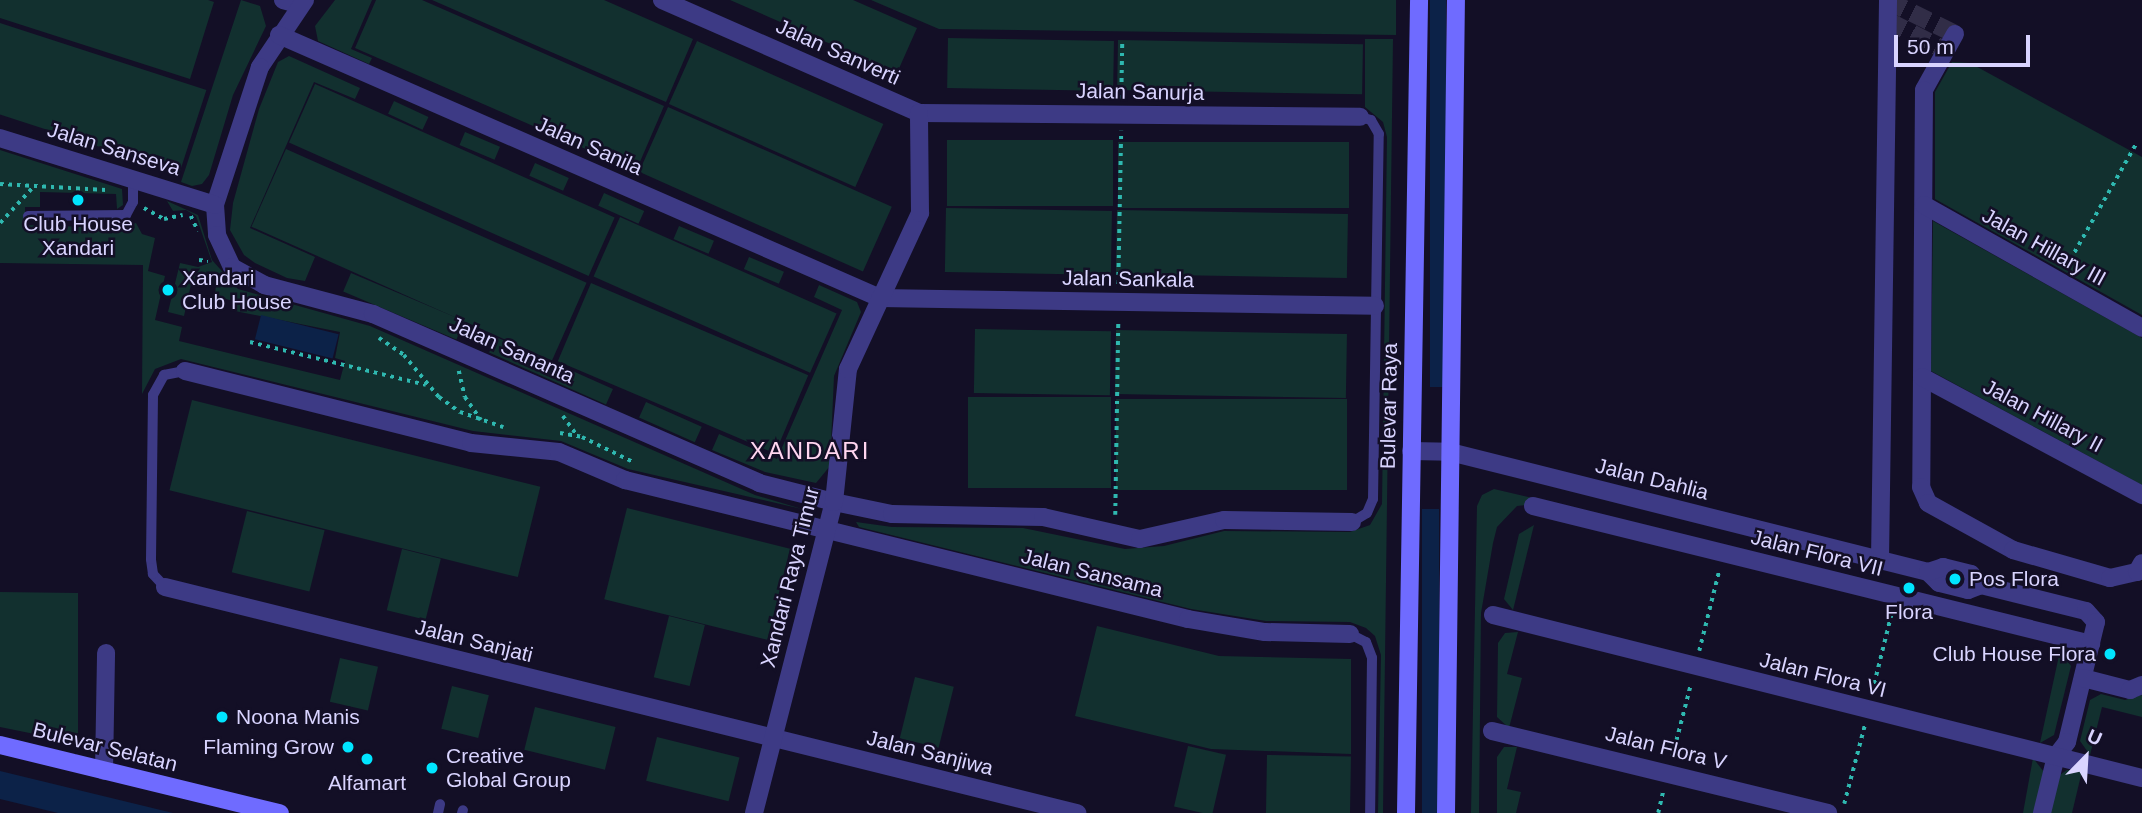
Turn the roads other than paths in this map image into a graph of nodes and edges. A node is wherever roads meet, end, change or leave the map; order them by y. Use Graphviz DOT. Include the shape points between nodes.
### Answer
graph roads {
  1 [pos="283,0"];
  2 [pos="662,0"];
  3 [pos="1419,0"];
  4 [pos="1456,0"];
  5 [pos="1888,0"];
  6 [pos="303,3"];
  7 [pos="1955,34"];
  8 [pos="279,35"];
  9 [pos="919,113"];
  10 [pos="1360,117"];
  11 [pos="0,138"];
  12 [pos="133,186"];
  13 [pos="215,205"];
  14 [pos="1924,205"];
  15 [pos="28,216"];
  16 [pos="880,298"];
  17 [pos="1375,306"];
  18 [pos="2142,328"];
  19 [pos="184,371"];
  20 [pos="1922,377"];
  21 [pos="1411,450"];
  22 [pos="1450,452"];
  23 [pos="2142,495"];
  24 [pos="834,502"];
  25 [pos="1533,506"];
  26 [pos="1352,522"];
  27 [pos="826,531"];
  28 [pos="1880,560"];
  29 [pos="2140,568"];
  30 [pos="164,587"];
  31 [pos="1493,615"];
  32 [pos="1350,634"];
  33 [pos="2091,644"];
  34 [pos="106,653"];
  35 [pos="2083,678"];
  36 [pos="2142,685"];
  37 [pos="1492,731"];
  38 [pos="772,738"];
  39 [pos="0,746"];
  40 [pos="2056,756"];
  41 [pos="104,771"];
  42 [pos="2142,778"];
  43 [pos="280,813"];
  44 [pos="754,813"];
  45 [pos="1077,813"];
  46 [pos="1370,813"];
  47 [pos="1406,813"];
  48 [pos="1446,813"];
  49 [pos="1828,813"];
  50 [pos="2042,813"];
  1 -- 6 [label="street"];
  2 -- 9 [label="street, Jalan Sanverti"];
  3 -- 21 [label="street, Bulevar Raya"];
  4 -- 22 [label="street"];
  5 -- 28 [label="street"];
  6 -- 8 [label="street"];
  7 -- 14 [label="street" via="1924,90"];
  8 -- 13 [label="street" via="247,99"];
  8 -- 16 [label="street, Jalan Sanila"];
  9 -- 10 [label="street, Jalan Sanurja"];
  9 -- 16 [label="street, Xandari Raya Timur" via="920,213"];
  10 -- 17 [label="lane" via="1371,120 1378,134"];
  11 -- 12 [label="street, Jalan Sanseva"];
  12 -- 13 [label="street, Jalan Sanseva"];
  12 -- 15 [label="lane" via="125,215"];
  13 -- 24 [label="street, Jalan Sananta" via="217,235 232,268 264,285 373,314 759,483"];
  14 -- 18 [label="street, Jalan Hillary III"];
  14 -- 20 [label="street"];
  16 -- 17 [label="street, Jalan Sankala"];
  16 -- 24 [label="street, Xandari Raya Timur" via="848,369"];
  17 -- 26 [label="lane" via="1373,499 1367,513"];
  19 -- 27 [label="street" via="471,443 559,452 654,488"];
  19 -- 30 [label="lane" via="164,375 153,395 151,559 153,573"];
  20 -- 23 [label="street, Jalan Hillary II"];
  20 -- 29 [label="street" via="1921,487 1928,503 2013,550 2109,578"];
  21 -- 22 [label="street, Jalan Dahlia"];
  21 -- 47 [label="street, Bulevar Raya"];
  22 -- 28 [label="street, Jalan Dahlia"];
  22 -- 48 [label="street"];
  24 -- 26 [label="street, Jalan Sansama" via="892,514 1043,517 1140,538 1224,520"];
  24 -- 27 [label="street, Xandari Raya Timur"];
  25 -- 33 [label="street, Jalan Flora VII"];
  27 -- 32 [label="street, Jalan Sansama" via="1227,628"];
  27 -- 38 [label="street, Xandari Raya Timur"];
  28 -- 33 [label="street, Jalan Dahlia" via="1928,572 1939,583 1971,574 1981,584 2091,613 2096,622"];
  30 -- 38 [label="street, Jalan Sanjati"];
  31 -- 40 [label="street, Jalan Flora VI"];
  32 -- 46 [label="lane" via="1366,642 1372,658"];
  33 -- 35 [label="street"];
  34 -- 41 [label="street"];
  35 -- 36 [label="street" via="2130,690"];
  35 -- 40 [label="street" via="2067,742"];
  37 -- 49 [label="street, Jalan Flora V"];
  38 -- 44 [label="street, Xandari Raya Timur"];
  38 -- 45 [label="street, Jalan Sanjiwa"];
  39 -- 41 [label="street, Bulevar Selatan"];
  40 -- 42 [label="street, Jalan Flora VI"];
  40 -- 50 [label="street"];
  41 -- 43 [label="street, Bulevar Selatan"];
}
